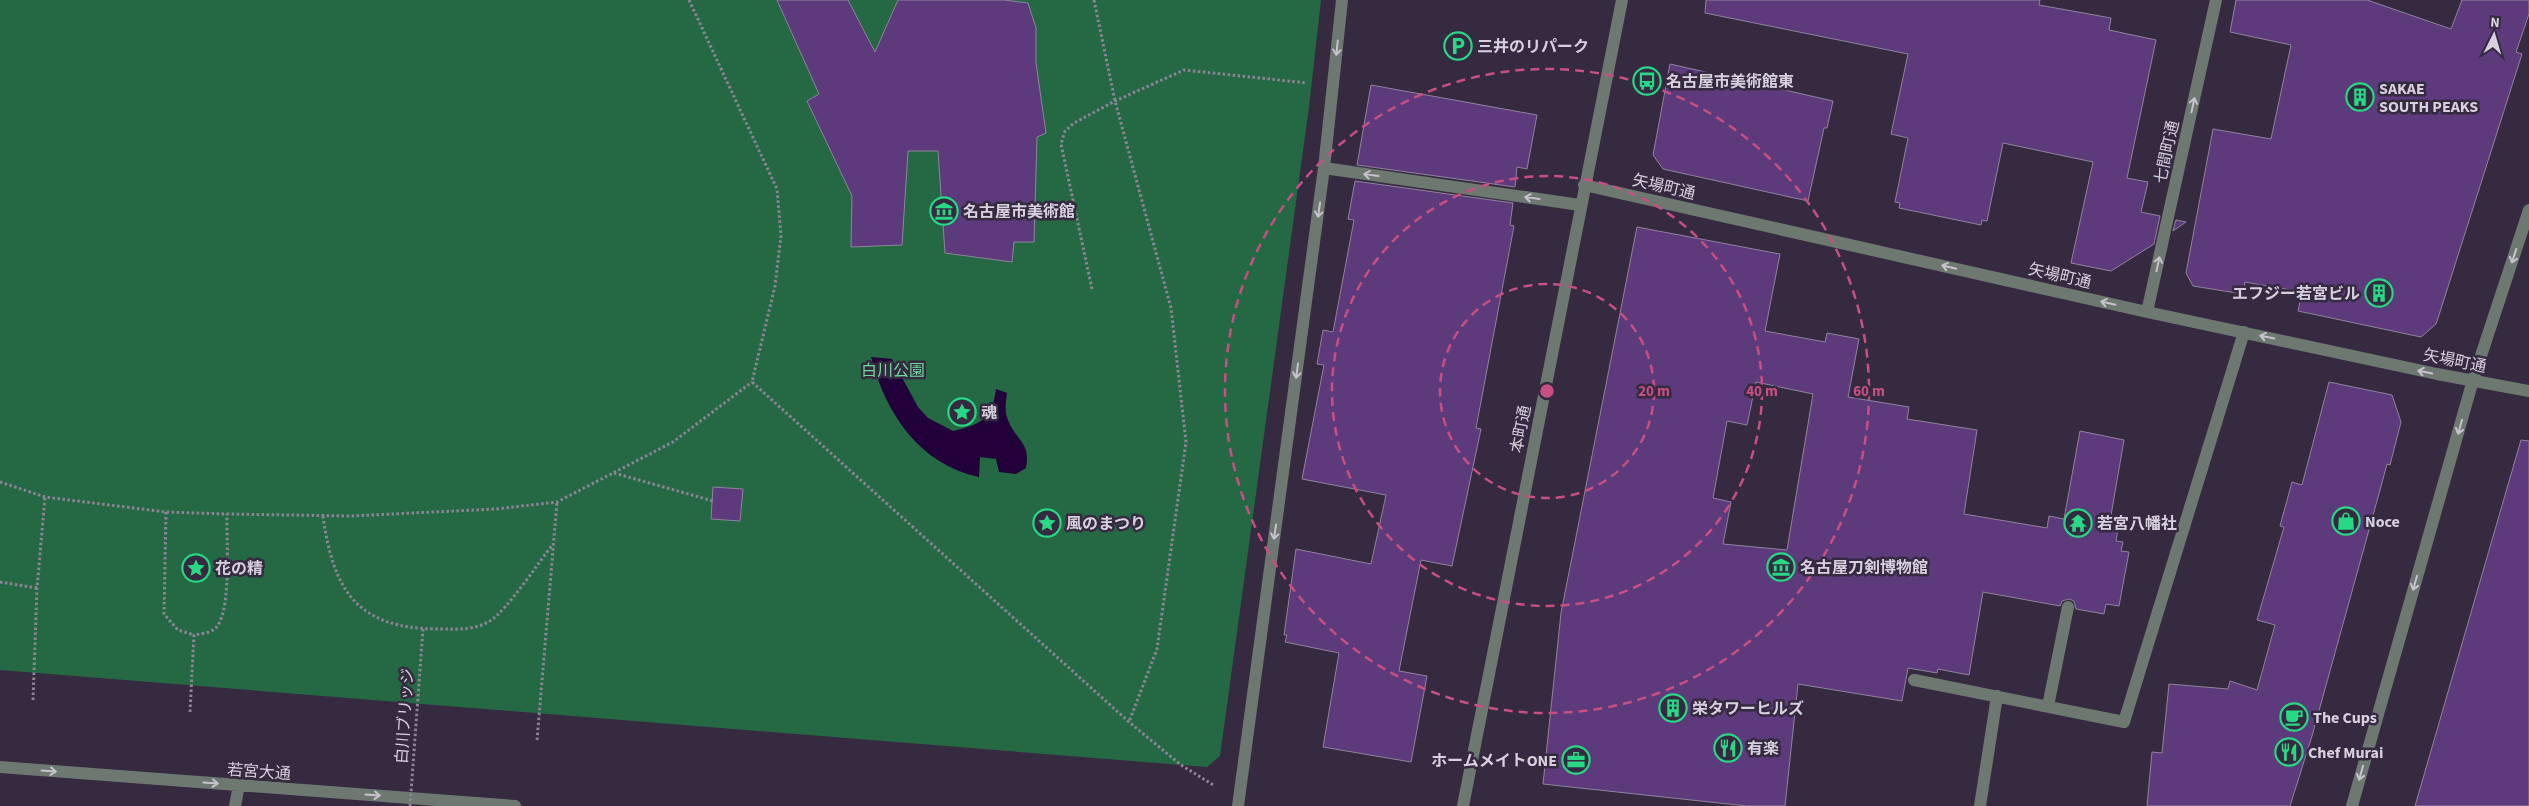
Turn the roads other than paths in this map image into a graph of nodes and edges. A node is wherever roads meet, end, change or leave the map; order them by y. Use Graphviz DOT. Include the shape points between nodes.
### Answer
graph roads {
  1 [pos="1342,0"];
  2 [pos="1622,0"];
  3 [pos="2216,0"];
  4 [pos="1324,168"];
  5 [pos="1584,185"];
  6 [pos="1580,205"];
  7 [pos="2529,210"];
  8 [pos="2147,312"];
  9 [pos="2244,332"];
  10 [pos="2473,380"];
  11 [pos="2529,392"];
  12 [pos="2068,608"];
  13 [pos="1914,680"];
  14 [pos="1997,696"];
  15 [pos="2048,706"];
  16 [pos="0,767"];
  17 [pos="239,785"];
  18 [pos="235,806"];
  19 [pos="516,806"];
  20 [pos="1238,806"];
  21 [pos="1463,806"];
  22 [pos="1980,806"];
  23 [pos="2352,806"];
  1 -- 4 [label="street, one-way"];
  2 -- 5 [label="street, 本町通"];
  8 -- 3 [label="street, 七間町通, one-way"];
  6 -- 4 [label="street, one-way"];
  4 -- 20 [label="street, one-way"];
  5 -- 6 [label="street, 本町通"];
  8 -- 5 [label="street, 矢場町通, one-way"];
  6 -- 21 [label="street, 本町通"];
  7 -- 10 [label="street, one-way"];
  8 -- 9 [label="street, 矢場町通"];
  10 -- 9 [label="street, 矢場町通, one-way"];
  9 -- 15 [label="street" via="2124,722"];
  10 -- 11 [label="street, 矢場町通"];
  10 -- 23 [label="street, one-way"];
  12 -- 15 [label="street"];
  13 -- 14 [label="street"];
  14 -- 15 [label="street"];
  14 -- 22 [label="street"];
  16 -- 17 [label="street, 若宮大通, one-way"];
  17 -- 18 [label="street"];
  17 -- 19 [label="street, 若宮大通, one-way"];
}
